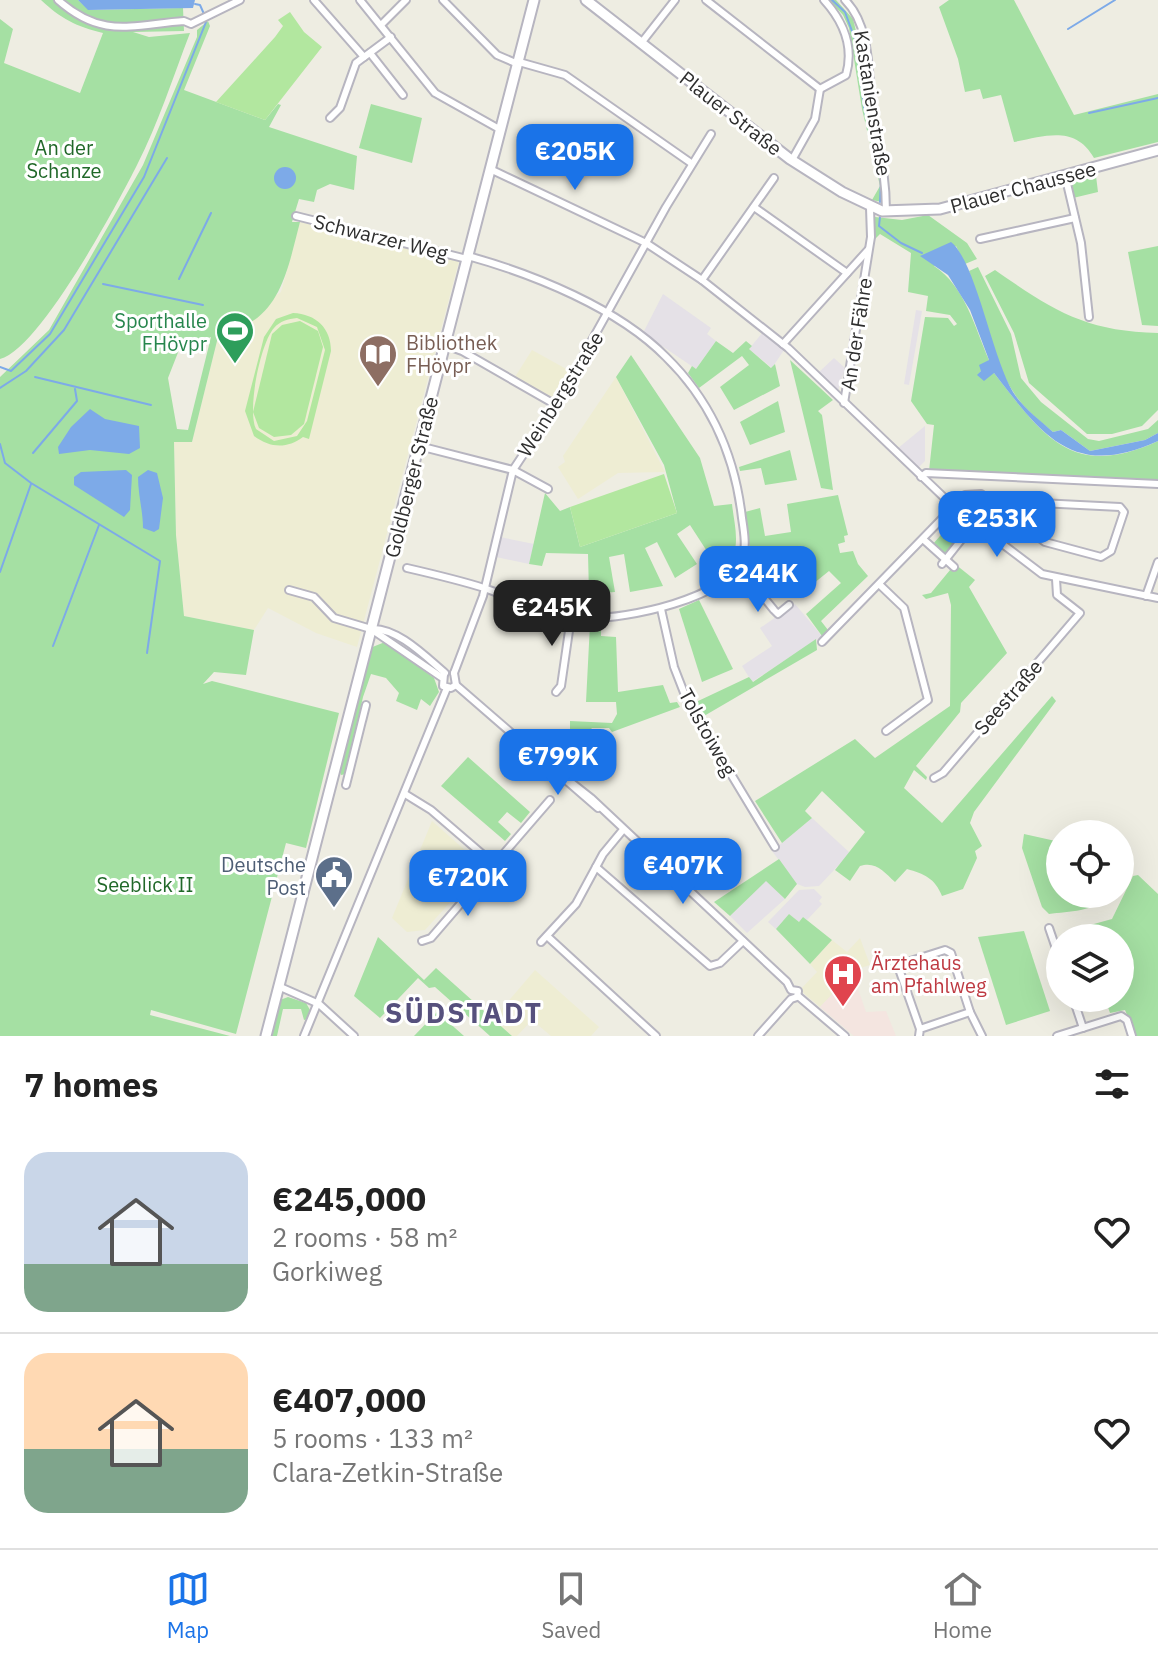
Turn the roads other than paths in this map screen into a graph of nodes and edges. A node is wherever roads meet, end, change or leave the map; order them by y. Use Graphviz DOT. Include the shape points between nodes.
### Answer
graph roads {
  1 [pos="58,0"];
  2 [pos="240,0"];
  3 [pos="314,0"];
  4 [pos="360,0"];
  5 [pos="406,0"];
  6 [pos="443,0"];
  7 [pos="534,0"];
  8 [pos="586,0"];
  9 [pos="675,0"];
  10 [pos="706,0"];
  11 [pos="824,0"];
  12 [pos="845,0"];
  13 [pos="382,24"];
  14 [pos="391,37"];
  15 [pos="642,42"];
  16 [pos="367,55"];
  17 [pos="518,63"];
  18 [pos="820,89"];
  19 [pos="403,95"];
  20 [pos="330,118"];
  21 [pos="501,130"];
  22 [pos="711,134"];
  23 [pos="1158,150"];
  24 [pos="792,160"];
  25 [pos="691,163"];
  26 [pos="490,169"];
  27 [pos="1065,175"];
  28 [pos="774,178"];
  29 [pos="754,207"];
  30 [pos="870,208"];
  31 [pos="886,212"];
  32 [pos="296,216"];
  33 [pos="1075,218"];
  34 [pos="980,239"];
  35 [pos="646,243"];
  36 [pos="868,250"];
  37 [pos="467,258"];
  38 [pos="847,273"];
  39 [pos="702,280"];
  40 [pos="608,315"];
  41 [pos="1089,317"];
  42 [pos="783,344"];
  43 [pos="445,345"];
  44 [pos="844,403"];
  45 [pos="556,405"];
  46 [pos="419,446"];
  47 [pos="513,470"];
  48 [pos="921,477"];
  49 [pos="1158,484"];
  50 [pos="548,489"];
  51 [pos="955,508"];
  52 [pos="1019,522"];
  53 [pos="969,530"];
  54 [pos="924,540"];
  55 [pos="944,562"];
  56 [pos="1158,562"];
  57 [pos="738,566"];
  58 [pos="954,567"];
  59 [pos="407,568"];
  60 [pos="1056,579"];
  61 [pos="880,585"];
  62 [pos="485,589"];
  63 [pos="289,590"];
  64 [pos="1146,596"];
  65 [pos="1158,598"];
  66 [pos="789,605"];
  67 [pos="661,609"];
  68 [pos="571,617"];
  69 [pos="371,629"];
  70 [pos="822,642"];
  71 [pos="454,673"];
  72 [pos="443,675"];
  73 [pos="456,685"];
  74 [pos="447,688"];
  75 [pos="556,692"];
  76 [pos="366,705"];
  77 [pos="886,731"];
  78 [pos="934,778"];
  79 [pos="346,785"];
  80 [pos="405,794"];
  81 [pos="550,800"];
  82 [pos="622,831"];
  83 [pos="775,847"];
  84 [pos="495,865"];
  85 [pos="596,867"];
  86 [pos="422,941"];
  87 [pos="743,941"];
  88 [pos="278,986"];
  89 [pos="794,997"];
  90 [pos="319,1004"];
  91 [pos="970,1012"];
  92 [pos="1078,1012"];
  93 [pos="1083,1028"];
  94 [pos="919,1032"];
  95 [pos="266,1036"];
  96 [pos="304,1036"];
  97 [pos="354,1036"];
  98 [pos="656,1036"];
  99 [pos="758,1036"];
  100 [pos="845,1036"];
  101 [pos="982,1036"];
  102 [pos="1057,1036"];
  103 [pos="1132,1036"];
  1 -- 2 [label="street" via="75,15 101,26 191,24"];
  3 -- 16 [label="street"];
  4 -- 13 [label="street"];
  5 -- 13 [label="street"];
  6 -- 17 [label="street" via="494,52"];
  7 -- 17 [label="main road, Goldberger Straße"];
  8 -- 15 [label="main road, Plauer Straße"];
  9 -- 15 [label="street"];
  10 -- 18 [label="street"];
  11 -- 18 [label="street" via="843,27 850,62 846,75"];
  12 -- 31 [label="street, Kastanienstraße" via="855,10 865,44 886,170"];
  13 -- 14 [label="street"];
  14 -- 16 [label="street"];
  14 -- 21 [label="street" via="435,93"];
  15 -- 24 [label="main road, Plauer Straße"];
  16 -- 19 [label="street"];
  16 -- 20 [label="street" via="356,63 340,108"];
  17 -- 21 [label="main road, Goldberger Straße"];
  17 -- 25 [label="street" via="565,75"];
  18 -- 24 [label="street" via="815,119"];
  21 -- 26 [label="main road, Goldberger Straße"];
  22 -- 25 [label="street, Weinbergstraße"];
  23 -- 27 [label="main road, Plauer Chaussee"];
  24 -- 30 [label="main road, Plauer Straße"];
  25 -- 35 [label="street, Weinbergstraße"];
  26 -- 35 [label="street"];
  26 -- 37 [label="main road, Goldberger Straße"];
  27 -- 31 [label="main road, Plauer Chaussee" via="940,209"];
  27 -- 33 [label="street"];
  28 -- 29 [label="street"];
  29 -- 38 [label="street"];
  29 -- 39 [label="street"];
  30 -- 31 [label="main road, Plauer Straße"];
  30 -- 36 [label="street, An der Fähre"];
  32 -- 37 [label="street, Schwarzer Weg"];
  33 -- 34 [label="street"];
  33 -- 41 [label="street"];
  35 -- 39 [label="street"];
  35 -- 40 [label="street, Weinbergstraße"];
  36 -- 38 [label="street"];
  36 -- 44 [label="street, An der Fähre"];
  37 -- 40 [label="street, Schwarzer Weg" via="541,281"];
  37 -- 43 [label="main road, Goldberger Straße"];
  38 -- 42 [label="street"];
  39 -- 42 [label="street"];
  40 -- 45 [label="street, Weinbergstraße"];
  40 -- 57 [label="street, Schwarzer Weg" via="666,356 716,424 738,490 745,551"];
  42 -- 44 [label="street"];
  43 -- 45 [label="street"];
  43 -- 46 [label="main road, Goldberger Straße"];
  44 -- 48 [label="street, An der Fähre"];
  45 -- 47 [label="street, Weinbergstraße"];
  46 -- 47 [label="street"];
  46 -- 69 [label="main road, Goldberger Straße"];
  47 -- 50 [label="street"];
  47 -- 62 [label="street, Weinbergstraße"];
  48 -- 49 [label="street" via="926,473"];
  48 -- 51 [label="street, An der Fähre"];
  51 -- 52 [label="street" via="973,492"];
  51 -- 54 [label="street"];
  51 -- 60 [label="street, An der Fähre"];
  52 -- 52 [label="street" via="1054,547 1101,557 1111,551 1124,512 1120,507 1040,503 1031,505"];
  53 -- 55 [label="street"];
  54 -- 55 [label="street"];
  54 -- 61 [label="street"];
  55 -- 58 [label="street"];
  56 -- 64 [label="street"];
  57 -- 66 [label="street" via="778,614"];
  57 -- 67 [label="street" via="695,595"];
  59 -- 62 [label="street"];
  60 -- 64 [label="street"];
  60 -- 78 [label="street, Seestraße" via="1057,595 1080,613"];
  61 -- 70 [label="street"];
  61 -- 77 [label="street" via="904,608 928,700"];
  62 -- 68 [label="street"];
  62 -- 71 [label="street, Weinbergstraße"];
  63 -- 69 [label="street" via="314,597 334,618"];
  64 -- 65 [label="street"];
  67 -- 68 [label="street" via="607,618"];
  67 -- 83 [label="street, Tolstoiweg" via="688,703"];
  68 -- 75 [label="street"];
  69 -- 72 [label="street"];
  69 -- 88 [label="main road, Goldberger Straße"];
  71 -- 72 [label="street"];
  71 -- 73 [label="street"];
  72 -- 74 [label="street"];
  73 -- 74 [label="street"];
  73 -- 82 [label="street"];
  74 -- 80 [label="street"];
  76 -- 79 [label="street"];
  80 -- 84 [label="street"];
  80 -- 90 [label="street"];
  81 -- 84 [label="street"];
  82 -- 85 [label="street"];
  82 -- 87 [label="street"];
  84 -- 86 [label="street" via="431,938"];
  85 -- 87 [label="street" via="710,966"];
  85 -- 98 [label="street" via="576,904 544,939"];
  87 -- 89 [label="street" via="796,990"];
  88 -- 90 [label="street"];
  88 -- 95 [label="main road, Goldberger Straße"];
  89 -- 99 [label="street"];
  89 -- 100 [label="street"];
  90 -- 96 [label="street"];
  90 -- 97 [label="street"];
  91 -- 94 [label="street"];
  91 -- 94 [label="street" via="951,953 945,950 901,964"];
  91 -- 101 [label="street"];
  92 -- 93 [label="street"];
  93 -- 102 [label="street"];
  93 -- 103 [label="street" via="1121,1016"];
}
